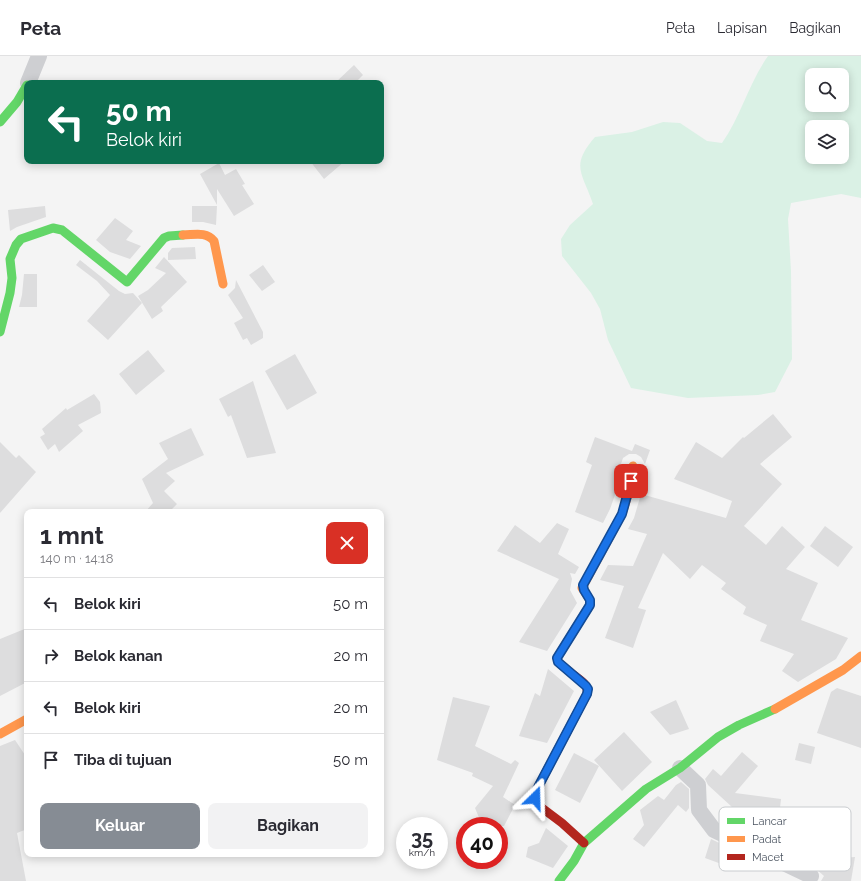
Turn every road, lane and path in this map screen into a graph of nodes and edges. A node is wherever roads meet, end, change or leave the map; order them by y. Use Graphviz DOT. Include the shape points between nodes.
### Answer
graph roads {
  1 [pos="39,56"];
  2 [pos="30,80"];
  3 [pos="24,91"];
  4 [pos="0,122"];
  5 [pos="223,284"];
  6 [pos="0,332"];
  7 [pos="633,466"];
  8 [pos="861,656"];
  9 [pos="24,721"];
  10 [pos="0,734"];
  11 [pos="680,768"];
  12 [pos="719,832"];
  13 [pos="584,843"];
  14 [pos="800,871"];
  15 [pos="811,876"];
  16 [pos="562,880"];
  1 -- 2 [label="street"];
  3 -- 4 [label="street"];
  5 -- 6 [label="street" via="214,241 210,236 203,234 164,238 127,282 116,270 62,230 53,228 22,239 16,245 10,260 10,293"];
  7 -- 13 [label="street" via="622,514 583,585 590,605 557,658 558,662 586,686 587,694 536,791 535,798 538,805"];
  8 -- 11 [label="street" via="843,670 788,703 723,734"];
  9 -- 10 [label="street"];
  11 -- 12 [label="street" via="698,784 698,810 714,830"];
  11 -- 13 [label="street" via="646,789"];
  13 -- 16 [label="street"];
  14 -- 15 [label="street"];
}
